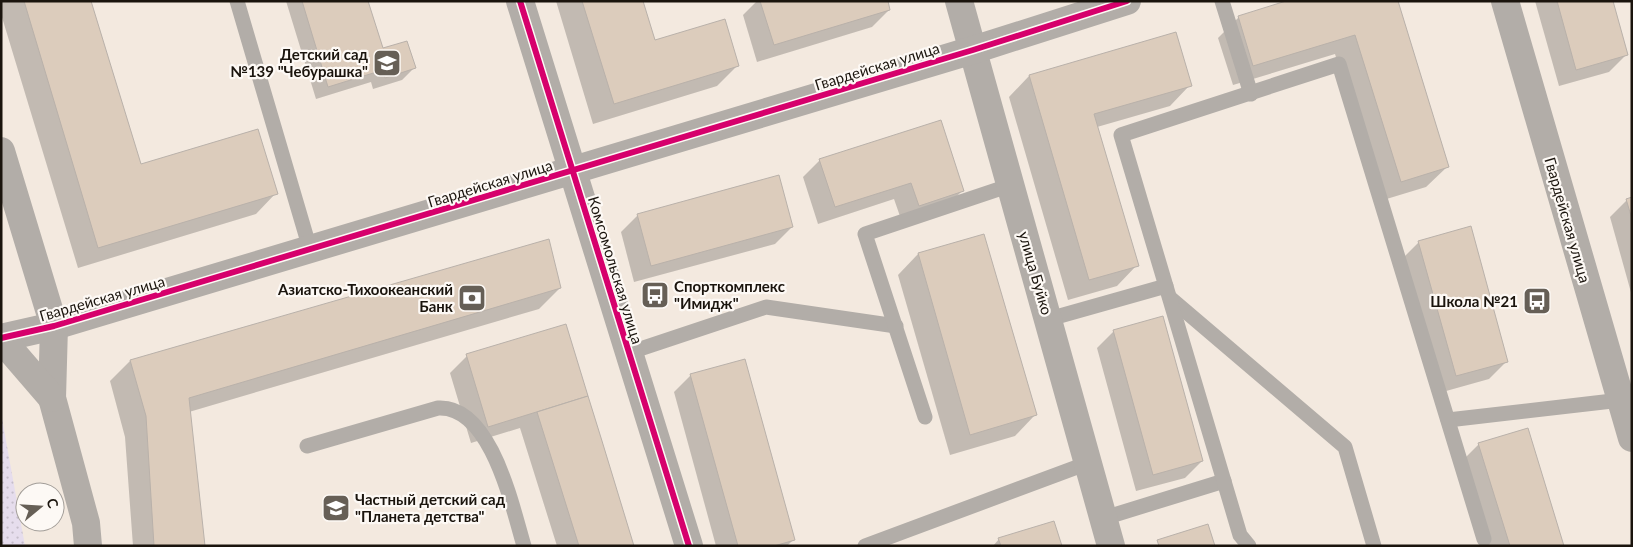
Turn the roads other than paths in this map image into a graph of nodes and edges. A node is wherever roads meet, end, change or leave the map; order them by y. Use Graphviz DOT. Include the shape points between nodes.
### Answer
graph roads {
  1 [pos="236,1"];
  2 [pos="520,1"];
  3 [pos="960,1"];
  4 [pos="1127,1"];
  5 [pos="1222,1"];
  6 [pos="1505,1"];
  7 [pos="973,50"];
  8 [pos="1251,94"];
  9 [pos="1,151"];
  10 [pos="572,171"];
  11 [pos="1011,185"];
  12 [pos="310,250"];
  13 [pos="1168,292"];
  14 [pos="1048,319"];
  15 [pos="54,326"];
  16 [pos="896,326"];
  17 [pos="1,338"];
  18 [pos="628,353"];
  19 [pos="52,398"];
  20 [pos="1621,400"];
  21 [pos="925,417"];
  22 [pos="1448,420"];
  23 [pos="1631,433"];
  24 [pos="307,446"];
  25 [pos="1088,464"];
  26 [pos="1224,480"];
  27 [pos="1104,518"];
  28 [pos="1484,539"];
  29 [pos="88,546"];
  30 [pos="524,546"];
  31 [pos="688,546"];
  32 [pos="865,546"];
  33 [pos="1111,546"];
  34 [pos="1248,546"];
  35 [pos="1374,546"];
  1 -- 12 [label="lane"];
  2 -- 10 [label="street, Комсомольская улица"];
  3 -- 7 [label="street, улица Буйко"];
  4 -- 7 [label="street, Гвардейская улица"];
  5 -- 8 [label="lane"];
  6 -- 20 [label="street, Гвардейская улица"];
  7 -- 10 [label="street, Гвардейская улица"];
  7 -- 11 [label="street, улица Буйко"];
  8 -- 13 [label="lane" via="1121,135"];
  8 -- 22 [label="lane" via="1339,64"];
  9 -- 15 [label="street"];
  10 -- 12 [label="street, Гвардейская улица"];
  10 -- 18 [label="street, Комсомольская улица"];
  11 -- 14 [label="street, улица Буйко"];
  11 -- 16 [label="lane" via="866,234"];
  12 -- 15 [label="street, Гвардейская улица"];
  13 -- 14 [label="lane"];
  13 -- 26 [label="lane"];
  13 -- 35 [label="lane" via="1345,447"];
  14 -- 25 [label="street, улица Буйко"];
  15 -- 17 [label="street, Гвардейская улица"];
  15 -- 19 [label="street"];
  16 -- 18 [label="lane" via="766,308"];
  16 -- 21 [label="lane"];
  17 -- 19 [label="street"];
  18 -- 31 [label="street, Комсомольская улица"];
  19 -- 29 [label="street" via="86,523"];
  20 -- 22 [label="lane"];
  20 -- 23 [label="street, Гвардейская улица"];
  22 -- 28 [label="lane"];
  24 -- 30 [label="lane" via="438,408 459,411 493,450"];
  25 -- 27 [label="street, улица Буйко"];
  25 -- 32 [label="lane"];
  26 -- 27 [label="lane"];
  26 -- 34 [label="lane" via="1240,535"];
  27 -- 33 [label="street, улица Буйко"];
}
